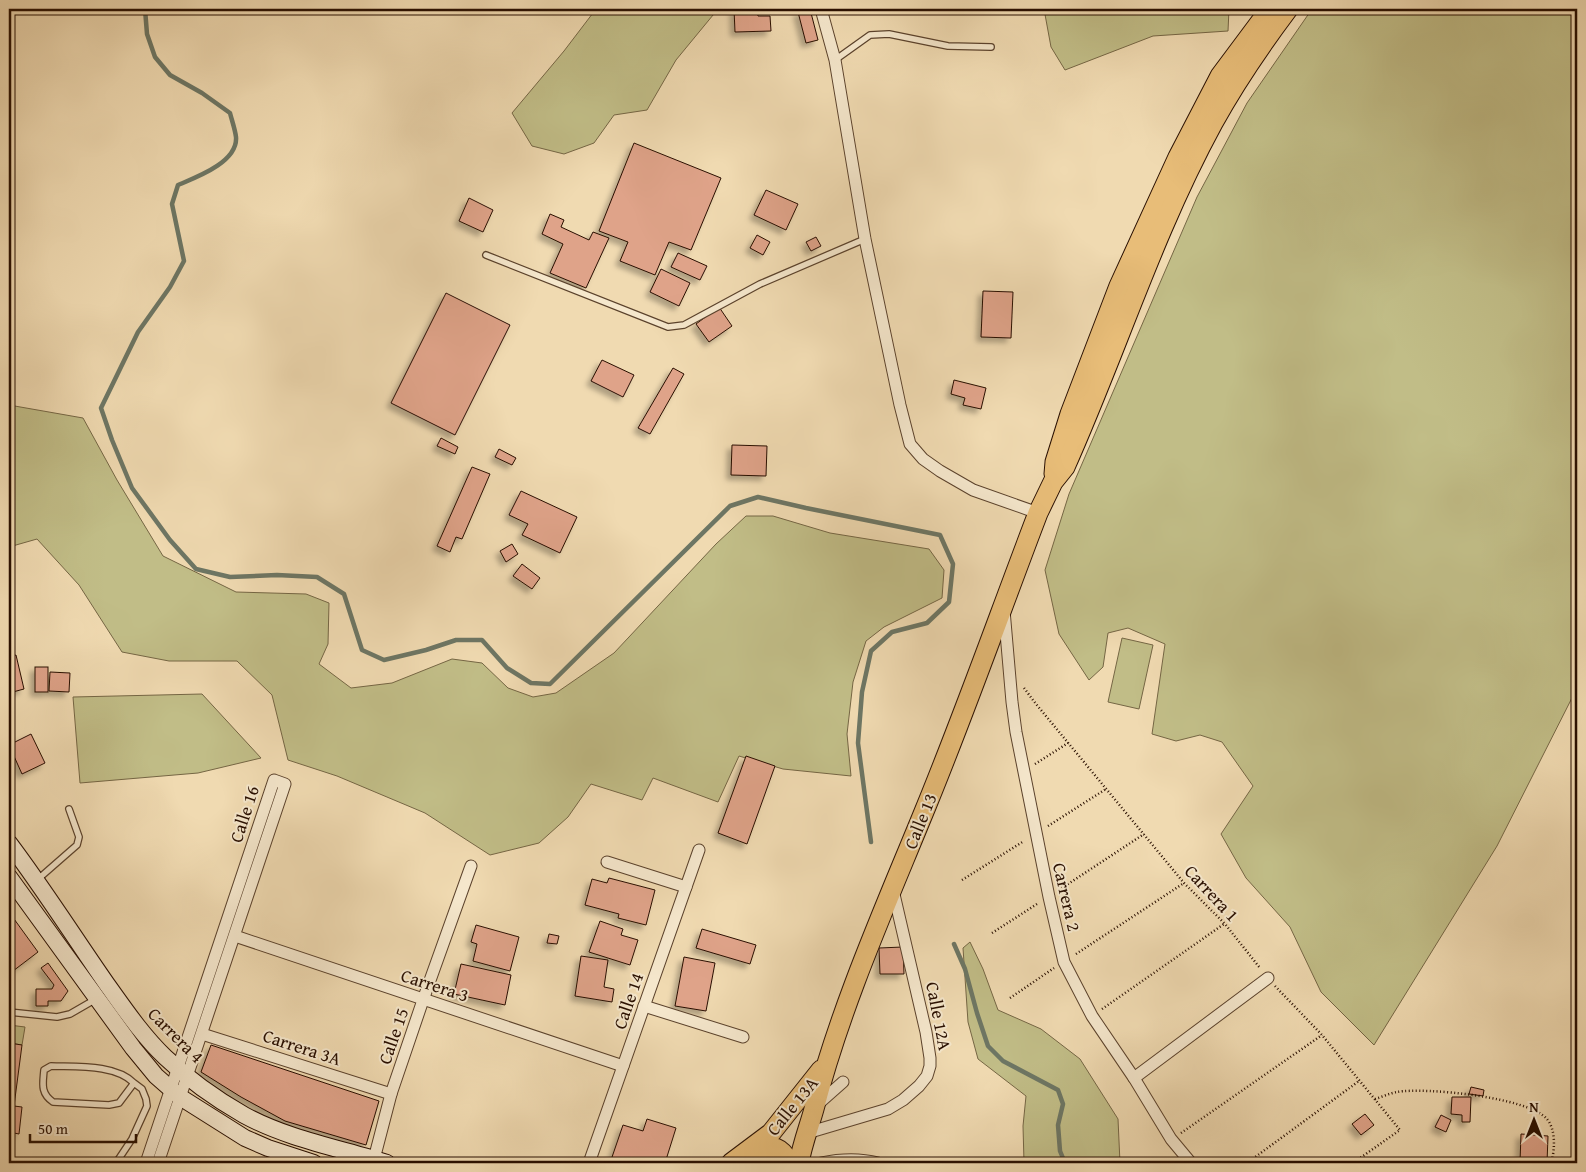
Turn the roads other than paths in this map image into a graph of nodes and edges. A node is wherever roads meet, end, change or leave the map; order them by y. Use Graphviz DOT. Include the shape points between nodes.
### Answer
graph roads {
  1 [pos="821,9"];
  2 [pos="1288,9"];
  3 [pos="1268,10"];
  4 [pos="991,46"];
  5 [pos="835,60"];
  6 [pos="866,239"];
  7 [pos="486,255"];
  8 [pos="1053,482"];
  9 [pos="1038,512"];
  10 [pos="1004,603"];
  11 [pos="70,809"];
  12 [pos="9,844"];
  13 [pos="699,850"];
  14 [pos="607,862"];
  15 [pos="472,866"];
  16 [pos="9,877"];
  17 [pos="36,881"];
  18 [pos="686,888"];
  19 [pos="893,889"];
  20 [pos="235,936"];
  21 [pos="1268,978"];
  22 [pos="104,994"];
  23 [pos="423,1000"];
  24 [pos="644,1006"];
  25 [pos="114,1008"];
  26 [pos="9,1012"];
  27 [pos="202,1034"];
  28 [pos="743,1037"];
  29 [pos="827,1064"];
  30 [pos="623,1066"];
  31 [pos="183,1072"];
  32 [pos="1134,1078"];
  33 [pos="134,1082"];
  34 [pos="843,1082"];
  35 [pos="176,1093"];
  36 [pos="392,1094"];
  37 [pos="814,1108"];
  38 [pos="807,1133"];
  39 [pos="751,1149"];
  40 [pos="378,1162"];
  41 [pos="116,1163"];
  42 [pos="146,1163"];
  43 [pos="158,1163"];
  44 [pos="314,1163"];
  45 [pos="589,1163"];
  46 [pos="731,1163"];
  47 [pos="790,1163"];
  48 [pos="799,1163"];
  49 [pos="821,1163"];
  50 [pos="878,1163"];
  51 [pos="1190,1163"];
  1 -- 5 [label="street"];
  2 -- 8 [label="main road" via="1213,123 1147,266 1076,443 1065,467"];
  3 -- 8 [label="main road" via="1220,76 1138,244 1070,414 1055,462"];
  4 -- 5 [label="lane" via="948,46 889,34 870,35"];
  5 -- 6 [label="street"];
  6 -- 7 [label="lane" via="760,284 684,325 668,327"];
  6 -- 9 [label="street" via="910,444 923,459 973,490"];
  8 -- 9 [label="main road, Calle 13"];
  9 -- 10 [label="main road, Calle 13"];
  10 -- 19 [label="main road, Calle 13"];
  10 -- 32 [label="street, Carrera 2" via="1012,702 1023,771 1064,962 1092,1016"];
  11 -- 17 [label="lane" via="79,837 77,845"];
  12 -- 17 [label="main road, Carrera 4"];
  13 -- 18 [label="street, Calle 14"];
  14 -- 18 [label="street"];
  15 -- 23 [label="street, Calle 15"];
  16 -- 22 [label="main road, Carrera 4"];
  17 -- 22 [label="main road, Carrera 4"];
  18 -- 24 [label="street, Calle 14"];
  19 -- 29 [label="main road, Calle 13"];
  19 -- 38 [label="street, Calle 12A" via="926,1032 930,1066 918,1086 888,1109"];
  20 -- 23 [label="street, Carrera 3"];
  20 -- 27 [label="street, Calle 16"];
  20 -- 31 [label="street, Calle 16" via="285,784 274,780"];
  21 -- 32 [label="street"];
  22 -- 25 [label="main road, Carrera 4"];
  22 -- 26 [label="lane" via="70,1014 57,1017"];
  23 -- 30 [label="street, Carrera 3"];
  23 -- 36 [label="street, Calle 15"];
  24 -- 28 [label="street"];
  24 -- 30 [label="street, Calle 14"];
  25 -- 31 [label="main road, Carrera 4"];
  25 -- 35 [label="main road, Carrera 4" via="145,1063"];
  27 -- 31 [label="street, Calle 16"];
  27 -- 36 [label="street, Carrera 3A"];
  29 -- 37 [label="main road, Calle 13"];
  29 -- 39 [label="main road, Calle 13A" via="771,1133"];
  30 -- 45 [label="street, Calle 14"];
  31 -- 35 [label="street, Calle 16"];
  31 -- 40 [label="main road, Carrera 4" via="220,1100 270,1127"];
  32 -- 51 [label="street, Carrera 2" via="1171,1139"];
  33 -- 33 [label="lane" via="119,1102 109,1105 53,1102 43,1090 44,1070 51,1066 110,1069"];
  33 -- 41 [label="lane" via="142,1089 147,1106 132,1139"];
  34 -- 37 [label="street"];
  35 -- 42 [label="street, Calle 16"];
  35 -- 43 [label="street, Calle 16"];
  35 -- 44 [label="main road, Carrera 4" via="245,1138"];
  36 -- 40 [label="street, Calle 15"];
  37 -- 38 [label="main road, Calle 13"];
  38 -- 48 [label="main road, Calle 13"];
  39 -- 46 [label="main road, Calle 13A"];
  39 -- 47 [label="main road" via="776,1148"];
  49 -- 50 [label="street" via="853,1159"];
}
